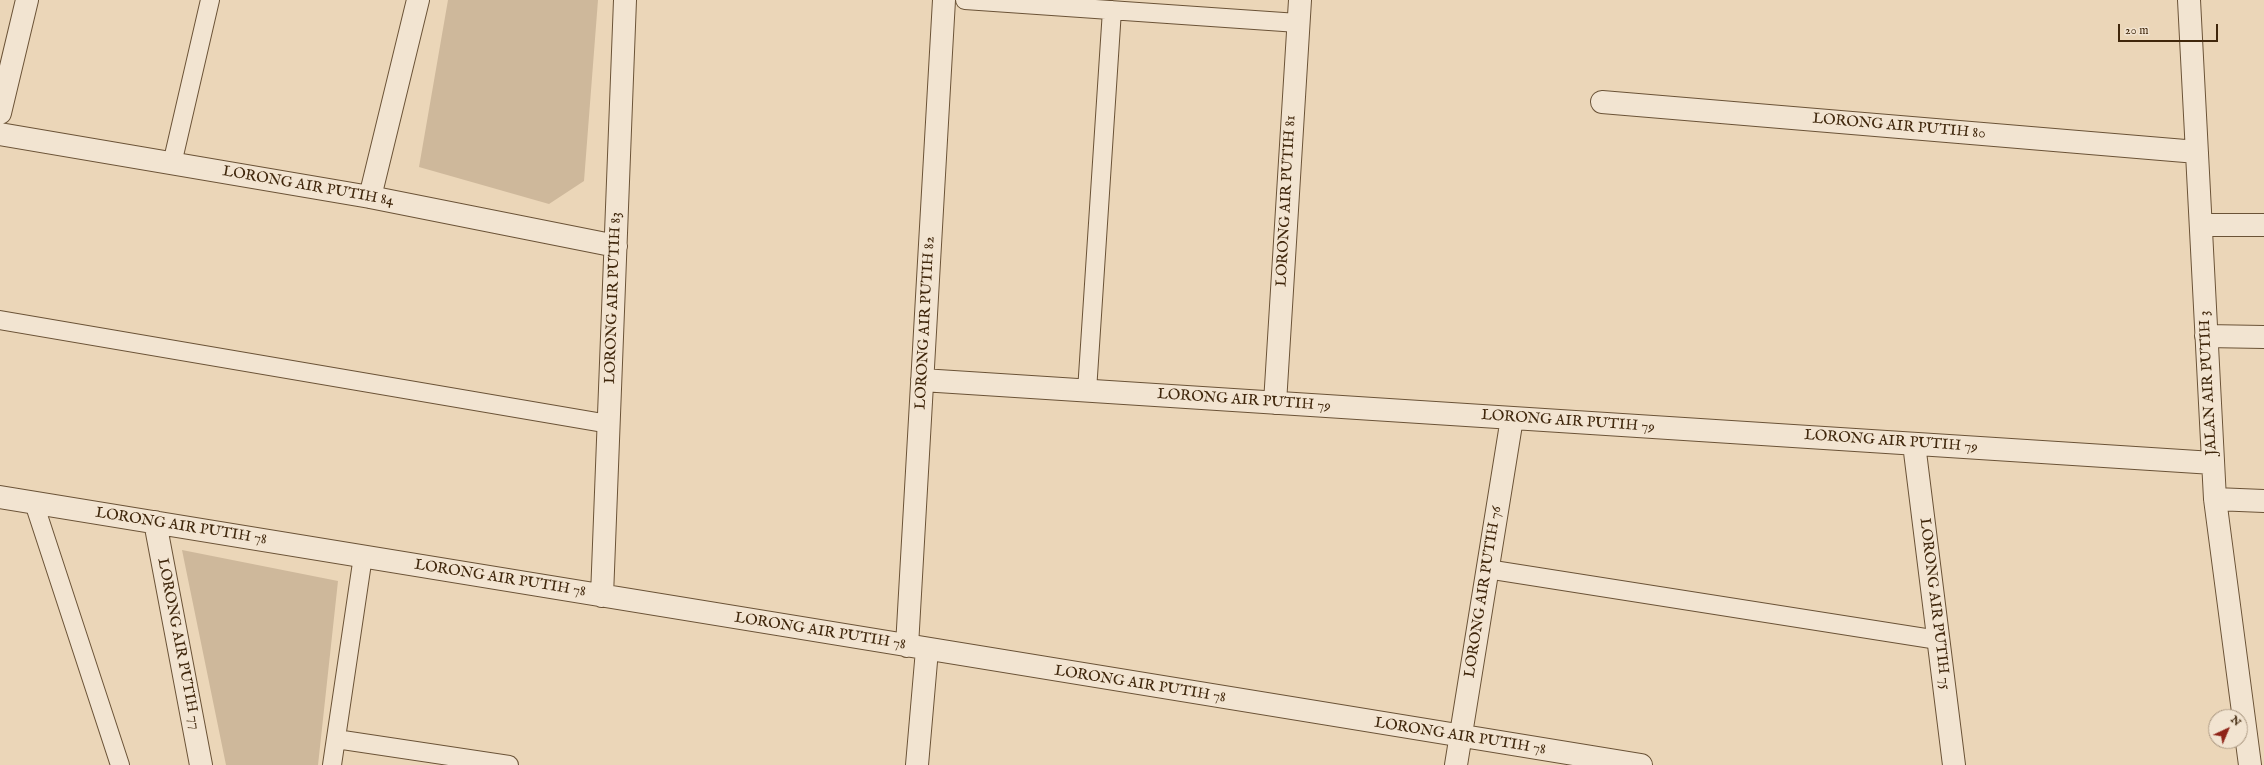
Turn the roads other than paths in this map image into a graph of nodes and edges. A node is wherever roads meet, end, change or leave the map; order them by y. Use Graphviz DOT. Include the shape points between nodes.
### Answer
graph roads {
  1 [pos="27,0"];
  2 [pos="210,0"];
  3 [pos="418,0"];
  4 [pos="624,0"];
  5 [pos="944,0"];
  6 [pos="965,0"];
  7 [pos="1300,0"];
  8 [pos="2189,0"];
  9 [pos="1112,10"];
  10 [pos="1298,23"];
  11 [pos="1602,102"];
  12 [pos="0,113"];
  13 [pos="0,134"];
  14 [pos="2197,152"];
  15 [pos="172,164"];
  16 [pos="370,197"];
  17 [pos="2201,225"];
  18 [pos="2264,225"];
  19 [pos="616,246"];
  20 [pos="0,320"];
  21 [pos="2206,336"];
  22 [pos="2264,337"];
  23 [pos="922,380"];
  24 [pos="1087,391"];
  25 [pos="1275,403"];
  26 [pos="1512,418"];
  27 [pos="609,424"];
  28 [pos="1914,444"];
  29 [pos="2213,463"];
  30 [pos="0,497"];
  31 [pos="2215,499"];
  32 [pos="2264,501"];
  33 [pos="34,503"];
  34 [pos="155,522"];
  35 [pos="362,556"];
  36 [pos="1487,569"];
  37 [pos="602,596"];
  38 [pos="1938,640"];
  39 [pos="917,648"];
  40 [pos="1460,737"];
  41 [pos="336,739"];
  42 [pos="120,765"];
  43 [pos="201,765"];
  44 [pos="332,765"];
  45 [pos="509,765"];
  46 [pos="917,765"];
  47 [pos="1456,765"];
  48 [pos="1641,765"];
  49 [pos="1954,765"];
  50 [pos="2250,765"];
  1 -- 12 [label="street"];
  2 -- 15 [label="lane"];
  3 -- 16 [label="street"];
  4 -- 19 [label="street, LORONG AIR PUTIH 83"];
  5 -- 23 [label="street, LORONG AIR PUTIH 82"];
  6 -- 9 [label="lane"];
  7 -- 10 [label="street, LORONG AIR PUTIH 81"];
  8 -- 14 [label="street, JALAN AIR PUTIH 3"];
  9 -- 10 [label="lane"];
  9 -- 24 [label="lane"];
  10 -- 25 [label="street, LORONG AIR PUTIH 81"];
  11 -- 14 [label="street, LORONG AIR PUTIH 80"];
  13 -- 15 [label="street, LORONG AIR PUTIH 84"];
  14 -- 17 [label="street, JALAN AIR PUTIH 3"];
  15 -- 16 [label="street, LORONG AIR PUTIH 84"];
  16 -- 19 [label="street, LORONG AIR PUTIH 84"];
  17 -- 18 [label="street"];
  17 -- 21 [label="street, JALAN AIR PUTIH 3"];
  19 -- 27 [label="street, LORONG AIR PUTIH 83"];
  20 -- 27 [label="lane"];
  21 -- 22 [label="street"];
  21 -- 29 [label="street, JALAN AIR PUTIH 3"];
  23 -- 24 [label="street, LORONG AIR PUTIH 79"];
  23 -- 39 [label="street, LORONG AIR PUTIH 82"];
  24 -- 25 [label="street, LORONG AIR PUTIH 79"];
  25 -- 26 [label="street, LORONG AIR PUTIH 79"];
  26 -- 28 [label="street, LORONG AIR PUTIH 79"];
  26 -- 36 [label="street, LORONG AIR PUTIH 76"];
  27 -- 37 [label="street, LORONG AIR PUTIH 83"];
  28 -- 29 [label="street, LORONG AIR PUTIH 79"];
  28 -- 38 [label="street, LORONG AIR PUTIH 75"];
  29 -- 31 [label="street, JALAN AIR PUTIH 3"];
  30 -- 33 [label="street, LORONG AIR PUTIH 78"];
  31 -- 32 [label="street"];
  31 -- 50 [label="street, JALAN AIR PUTIH 3"];
  33 -- 34 [label="street, LORONG AIR PUTIH 78"];
  33 -- 42 [label="lane"];
  34 -- 35 [label="street, LORONG AIR PUTIH 78"];
  34 -- 43 [label="street, LORONG AIR PUTIH 77"];
  35 -- 37 [label="street, LORONG AIR PUTIH 78"];
  35 -- 41 [label="lane"];
  36 -- 38 [label="lane"];
  36 -- 40 [label="street, LORONG AIR PUTIH 76"];
  37 -- 39 [label="street, LORONG AIR PUTIH 78"];
  38 -- 49 [label="street, LORONG AIR PUTIH 75"];
  39 -- 40 [label="street, LORONG AIR PUTIH 78"];
  39 -- 46 [label="street, LORONG AIR PUTIH 82"];
  40 -- 47 [label="street, LORONG AIR PUTIH 76"];
  40 -- 48 [label="street, LORONG AIR PUTIH 78"];
  41 -- 44 [label="lane"];
  41 -- 45 [label="lane"];
}
